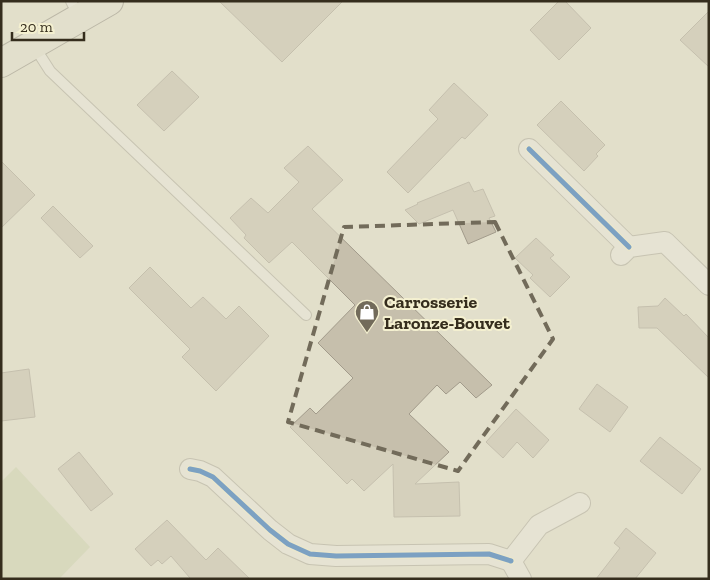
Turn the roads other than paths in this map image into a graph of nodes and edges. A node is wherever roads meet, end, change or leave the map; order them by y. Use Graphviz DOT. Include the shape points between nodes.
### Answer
graph roads {
  1 [pos="109,1"];
  2 [pos="75,10"];
  3 [pos="34,45"];
  4 [pos="1,63"];
  5 [pos="529,149"];
  6 [pos="709,285"];
  7 [pos="306,315"];
  8 [pos="190,469"];
  9 [pos="580,503"];
  10 [pos="511,561"];
  11 [pos="521,579"];
  1 -- 2 [label="main road"];
  2 -- 3 [label="main road"];
  3 -- 4 [label="main road"];
  3 -- 7 [label="lane" via="50,71"];
  5 -- 6 [label="street" via="625,251 665,242"];
  8 -- 10 [label="street" via="213,477 270,530 288,544 310,554 489,554"];
  9 -- 10 [label="street" via="540,525"];
  10 -- 11 [label="street"];
}
